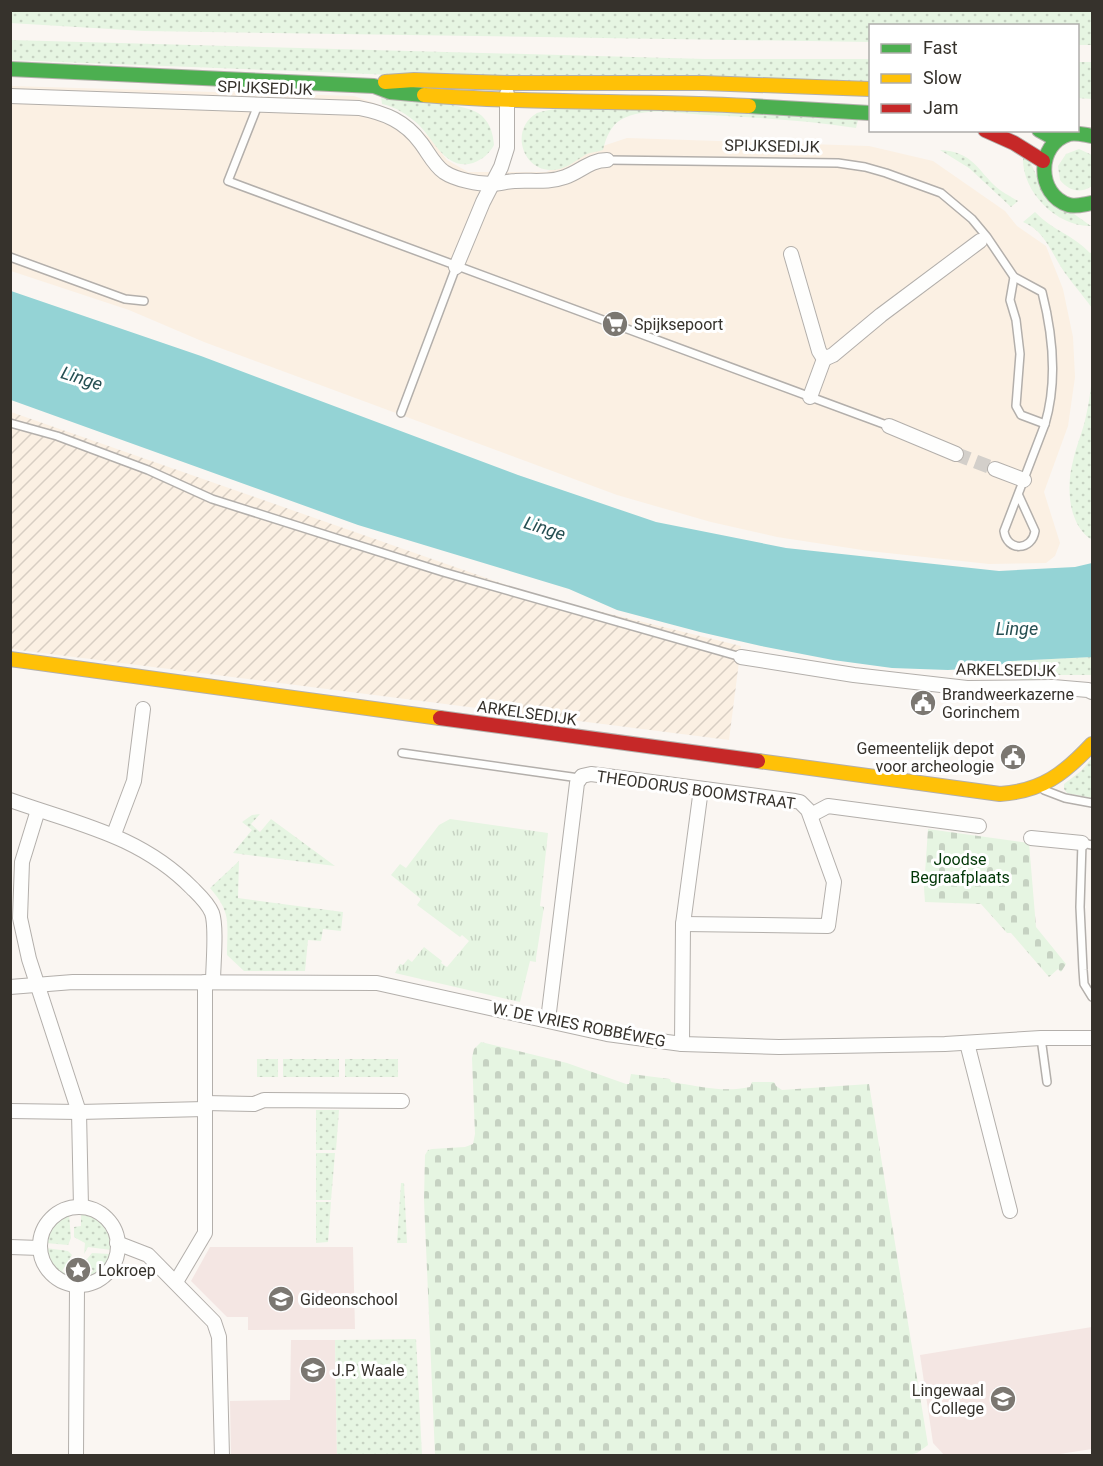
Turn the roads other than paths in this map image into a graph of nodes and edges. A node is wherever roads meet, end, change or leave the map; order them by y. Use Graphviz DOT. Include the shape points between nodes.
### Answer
graph roads {
  1 [pos="10,69"];
  2 [pos="507,83"];
  3 [pos="374,86"];
  4 [pos="869,89"];
  5 [pos="10,96"];
  6 [pos="508,100"];
  7 [pos="258,105"];
  8 [pos="869,113"];
  9 [pos="989,132"];
  10 [pos="1042,132"];
  11 [pos="1092,136"];
  12 [pos="1056,140"];
  13 [pos="607,160"];
  14 [pos="1043,161"];
  15 [pos="491,184"];
  16 [pos="1088,205"];
  17 [pos="1092,217"];
  18 [pos="980,241"];
  19 [pos="791,254"];
  20 [pos="10,256"];
  21 [pos="456,267"];
  22 [pos="1014,277"];
  23 [pos="144,301"];
  24 [pos="824,359"];
  25 [pos="810,397"];
  26 [pos="401,413"];
  27 [pos="10,423"];
  28 [pos="1045,424"];
  29 [pos="889,426"];
  30 [pos="956,454"];
  31 [pos="995,469"];
  32 [pos="1024,480"];
  33 [pos="1018,496"];
  34 [pos="741,657"];
  35 [pos="10,659"];
  36 [pos="1092,692"];
  37 [pos="143,709"];
  38 [pos="1092,744"];
  39 [pos="402,753"];
  40 [pos="579,778"];
  41 [pos="1038,788"];
  42 [pos="701,789"];
  43 [pos="10,800"];
  44 [pos="1092,803"];
  45 [pos="38,810"];
  46 [pos="810,815"];
  47 [pos="979,826"];
  48 [pos="114,834"];
  49 [pos="1031,838"];
  50 [pos="1087,844"];
  51 [pos="683,924"];
  52 [pos="209,982"];
  53 [pos="37,984"];
  54 [pos="10,987"];
  55 [pos="1092,997"];
  56 [pos="548,1020"];
  57 [pos="1041,1038"];
  58 [pos="1092,1038"];
  59 [pos="967,1043"];
  60 [pos="682,1044"];
  61 [pos="1047,1082"];
  62 [pos="402,1101"];
  63 [pos="205,1106"];
  64 [pos="10,1111"];
  65 [pos="79,1112"];
  66 [pos="81,1207"];
  67 [pos="1010,1211"];
  68 [pos="117,1244"];
  69 [pos="10,1247"];
  70 [pos="40,1248"];
  71 [pos="176,1282"];
  72 [pos="77,1285"];
  73 [pos="76,1455"];
  74 [pos="222,1455"];
  1 -- 3 [label="main road, SPIJKSEDIJK"];
  2 -- 3 [label="main road, SPIJKSEDIJK" via="414,80"];
  2 -- 4 [label="main road, SPIJKSEDIJK" via="703,83"];
  2 -- 6 [label="street"];
  3 -- 6 [label="main road, SPIJKSEDIJK" via="390,92"];
  5 -- 7 [label="street, SPIJKSEDIJK"];
  6 -- 8 [label="main road, SPIJKSEDIJK" via="700,103"];
  6 -- 15 [label="street" via="507,148"];
  7 -- 15 [label="street, SPIJKSEDIJK" via="359,108 388,115 410,130 444,172"];
  7 -- 21 [label="lane" via="228,181"];
  9 -- 14 [label="main road"];
  10 -- 12 [label="main road"];
  11 -- 12 [label="main road" via="1076,133"];
  12 -- 14 [label="main road"];
  13 -- 15 [label="street, SPIJKSEDIJK" via="592,162 552,181"];
  13 -- 22 [label="lane, SPIJKSEDIJK" via="838,163 886,173 940,193 959,207 987,237"];
  14 -- 16 [label="main road" via="1049,192 1064,203"];
  15 -- 21 [label="street"];
  16 -- 17 [label="main road"];
  18 -- 24 [label="street"];
  19 -- 24 [label="street"];
  20 -- 23 [label="lane" via="125,298"];
  21 -- 25 [label="lane"];
  21 -- 26 [label="lane"];
  22 -- 28 [label="lane, SPIJKSEDIJK" via="1042,292 1046,306 1053,366"];
  22 -- 28 [label="lane" via="1010,300 1020,354 1016,406 1022,415"];
  24 -- 25 [label="street"];
  25 -- 29 [label="lane"];
  27 -- 34 [label="lane" via="148,470 212,499 443,572"];
  28 -- 32 [label="lane, SPIJKSEDIJK"];
  29 -- 30 [label="street"];
  31 -- 32 [label="street"];
  32 -- 33 [label="lane, SPIJKSEDIJK"];
  33 -- 33 [label="lane, SPIJKSEDIJK" via="1035,531 1033,540 1020,547 1011,544 1004,531"];
  34 -- 36 [label="street, ARKELSEDIJK" via="968,688 1053,687"];
  35 -- 41 [label="main road, ARKELSEDIJK" via="1000,794"];
  37 -- 48 [label="street" via="134,781"];
  38 -- 41 [label="main road, ARKELSEDIJK" via="1076,763"];
  39 -- 40 [label="lane"];
  40 -- 42 [label="street, THEODORUS BOOMSTRAAT" via="591,774"];
  40 -- 56 [label="street, THEODORUS BOOMSTRAAT"];
  41 -- 44 [label="lane, ARKELSEDIJK"];
  42 -- 46 [label="street, THEODORUS BOOMSTRAAT" via="795,801 805,806"];
  42 -- 51 [label="street"];
  43 -- 45 [label="street"];
  45 -- 48 [label="street"];
  45 -- 53 [label="street" via="20,876 20,918"];
  46 -- 47 [label="street, THEODORUS BOOMSTRAAT" via="828,806"];
  46 -- 51 [label="street" via="834,882 828,926"];
  48 -- 52 [label="street" via="159,859 207,904 213,917"];
  49 -- 50 [label="street"];
  50 -- 55 [label="lane" via="1080,907 1084,984"];
  51 -- 60 [label="street"];
  52 -- 53 [label="street, W. DE VRIES ROBBÉWEG"];
  52 -- 56 [label="street, W. DE VRIES ROBBÉWEG" via="377,983"];
  52 -- 63 [label="street"];
  53 -- 54 [label="street, W. DE VRIES ROBBÉWEG"];
  53 -- 65 [label="street"];
  56 -- 60 [label="street, W. DE VRIES ROBBÉWEG" via="607,1034"];
  57 -- 58 [label="street, W. DE VRIES ROBBÉWEG"];
  57 -- 59 [label="street, W. DE VRIES ROBBÉWEG"];
  57 -- 61 [label="lane"];
  59 -- 60 [label="street, W. DE VRIES ROBBÉWEG" via="779,1047"];
  59 -- 67 [label="street"];
  62 -- 63 [label="street" via="264,1100"];
  63 -- 65 [label="street"];
  63 -- 71 [label="street" via="205,1233"];
  64 -- 65 [label="street"];
  65 -- 66 [label="street"];
  66 -- 68 [label="street" via="102,1215 115,1233"];
  66 -- 70 [label="street" via="56,1214 41,1235"];
  68 -- 71 [label="street" via="148,1255"];
  68 -- 72 [label="street" via="111,1268 96,1281"];
  69 -- 70 [label="street"];
  70 -- 72 [label="street" via="47,1270 56,1278"];
  71 -- 74 [label="street" via="214,1322 219,1338"];
  72 -- 73 [label="street"];
}
